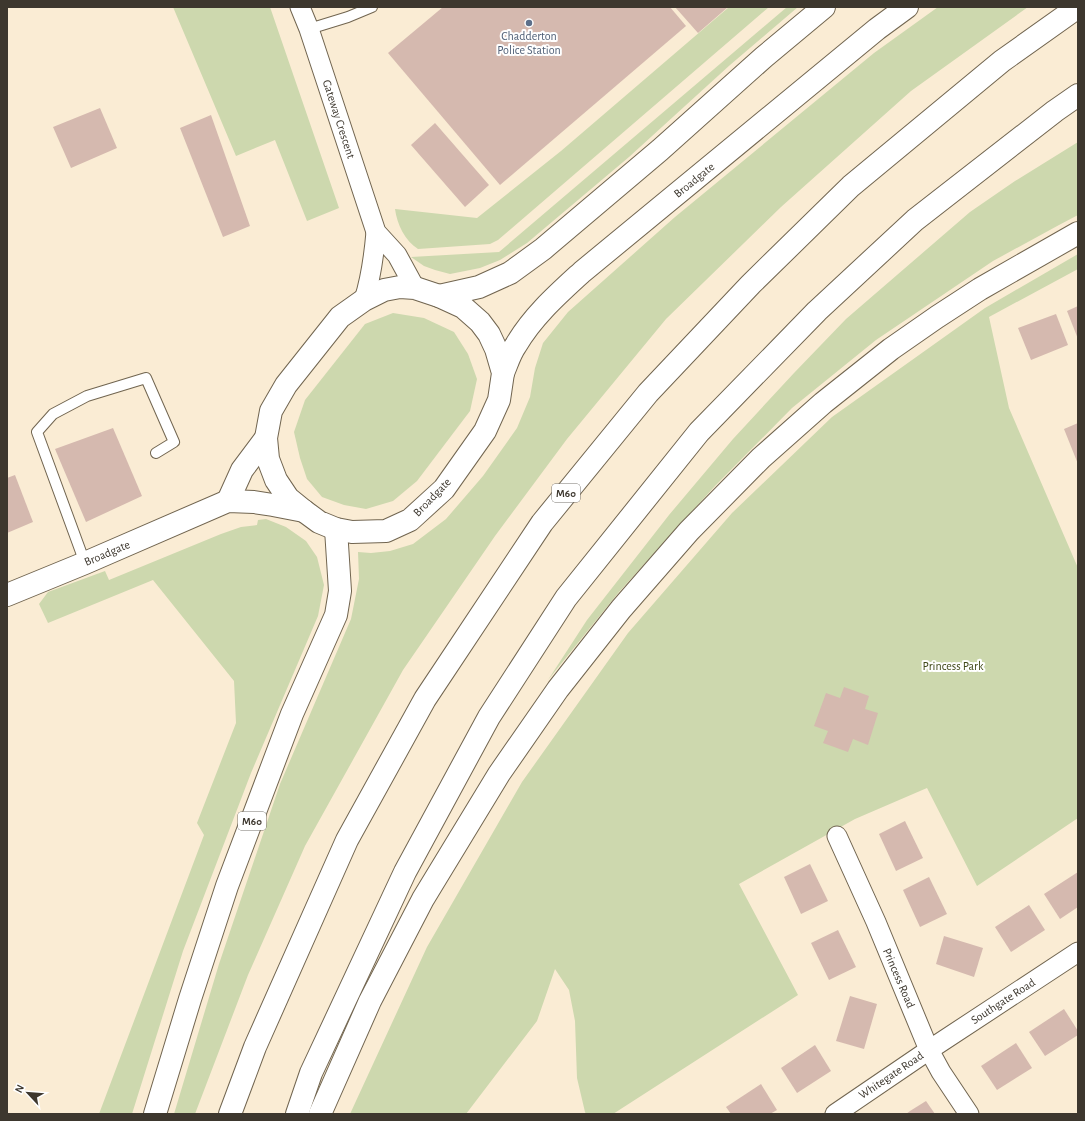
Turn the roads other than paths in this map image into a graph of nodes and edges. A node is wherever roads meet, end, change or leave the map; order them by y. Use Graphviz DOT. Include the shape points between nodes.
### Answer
graph roads {
  1 [pos="300,7"];
  2 [pos="372,7"];
  3 [pos="824,7"];
  4 [pos="907,7"];
  5 [pos="1078,7"];
  6 [pos="309,29"];
  7 [pos="1078,95"];
  8 [pos="376,232"];
  9 [pos="1078,233"];
  10 [pos="415,288"];
  11 [pos="439,296"];
  12 [pos="364,300"];
  13 [pos="503,373"];
  14 [pos="266,438"];
  15 [pos="156,453"];
  16 [pos="228,501"];
  17 [pos="304,511"];
  18 [pos="336,529"];
  19 [pos="85,563"];
  20 [pos="7,595"];
  21 [pos="837,836"];
  22 [pos="1078,952"];
  23 [pos="928,1050"];
  24 [pos="155,1114"];
  25 [pos="230,1114"];
  26 [pos="297,1114"];
  27 [pos="320,1114"];
  28 [pos="834,1114"];
  29 [pos="969,1114"];
  1 -- 6 [label="street, Gateway Crescent"];
  2 -- 6 [label="lane"];
  3 -- 11 [label="main road" via="543,249 510,273 491,282"];
  4 -- 13 [label="main road, Broadgate" via="554,296 515,345"];
  5 -- 25 [label="main road, M60" via="1002,61 850,186 751,284 648,393 542,523 425,699 347,840 255,1047"];
  6 -- 8 [label="street, Gateway Crescent"];
  7 -- 26 [label="main road" via="915,220 817,311 699,432 566,598 488,717 405,872 311,1073"];
  8 -- 10 [label="street, Gateway Crescent" via="397,255"];
  8 -- 12 [label="street, Gateway Crescent"];
  9 -- 27 [label="main road" via="980,289 937,317 891,348 823,403 761,458 689,531 621,609 558,689 499,774 423,899 370,1001"];
  10 -- 11 [label="main road, Broadgate"];
  10 -- 12 [label="main road, Broadgate" via="384,290"];
  11 -- 13 [label="main road, Broadgate" via="463,307 480,322 496,349"];
  12 -- 14 [label="main road, Broadgate" via="340,317 286,385 271,411"];
  13 -- 18 [label="main road, Broadgate" via="499,400 485,431 444,489 410,520 386,531 352,532"];
  14 -- 16 [label="main road, Broadgate" via="242,470"];
  14 -- 17 [label="main road, Broadgate" via="268,459 276,480 288,498"];
  15 -- 19 [label="lane" via="174,442 146,378 87,396 53,414 37,432"];
  16 -- 17 [label="main road, Broadgate" via="254,502"];
  16 -- 19 [label="main road, Broadgate"];
  17 -- 18 [label="main road, Broadgate" via="319,522"];
  18 -- 24 [label="main road, M60" via="340,591 336,615 292,714 227,886"];
  19 -- 20 [label="main road, Broadgate"];
  21 -- 23 [label="street, Princess Road" via="876,922"];
  22 -- 23 [label="street, Southgate Road"];
  23 -- 28 [label="street, Whitegate Road"];
  23 -- 29 [label="street, Princess Road"];
}
